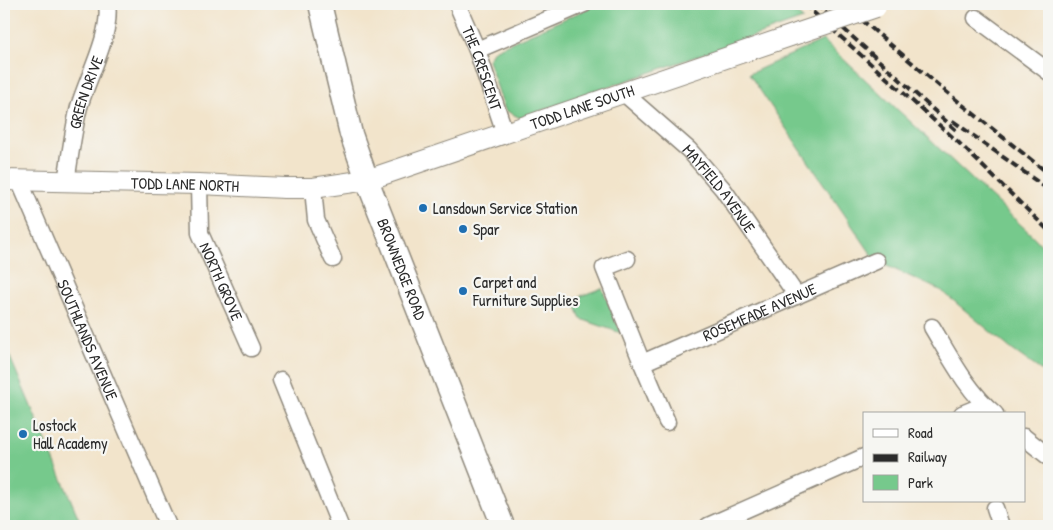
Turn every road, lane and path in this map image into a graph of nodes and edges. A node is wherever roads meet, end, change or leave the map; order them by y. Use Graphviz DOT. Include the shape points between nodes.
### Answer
graph roads {
  1 [pos="107,4"];
  2 [pos="320,4"];
  3 [pos="457,4"];
  4 [pos="584,4"];
  5 [pos="880,5"];
  6 [pos="976,18"];
  7 [pos="477,50"];
  8 [pos="1049,72"];
  9 [pos="625,94"];
  10 [pos="505,133"];
  11 [pos="11,180"];
  12 [pos="367,180"];
  13 [pos="66,182"];
  14 [pos="200,184"];
  15 [pos="313,188"];
  16 [pos="333,259"];
  17 [pos="627,259"];
  18 [pos="876,261"];
  19 [pos="797,296"];
  20 [pos="932,327"];
  21 [pos="251,348"];
  22 [pos="642,363"];
  23 [pos="281,380"];
  24 [pos="990,410"];
  25 [pos="976,412"];
  26 [pos="667,422"];
  27 [pos="1026,439"];
  28 [pos="863,457"];
  29 [pos="1049,457"];
  30 [pos="995,508"];
  31 [pos="168,526"];
  32 [pos="340,526"];
  33 [pos="503,526"];
  34 [pos="708,526"];
  35 [pos="1001,526"];
  1 -- 13 [label="street, GREEN DRIVE" via="107,28 78,110"];
  2 -- 12 [label="main road, BROWNEDGE ROAD" via="351,134"];
  3 -- 7 [label="street, THE CRESCENT"];
  4 -- 7 [label="street"];
  5 -- 9 [label="street, TODD LANE SOUTH, bridge"];
  6 -- 8 [label="street"];
  7 -- 10 [label="street, THE CRESCENT"];
  9 -- 10 [label="street, TODD LANE SOUTH"];
  9 -- 19 [label="street, MAYFIELD AVENUE" via="689,150 718,182"];
  10 -- 12 [label="street, TODD LANE SOUTH"];
  11 -- 13 [label="street, TODD LANE NORTH"];
  11 -- 31 [label="street, SOUTHLANDS AVENUE"];
  12 -- 15 [label="street, TODD LANE NORTH"];
  12 -- 33 [label="main road, BROWNEDGE ROAD"];
  13 -- 14 [label="street, TODD LANE NORTH"];
  14 -- 15 [label="street, TODD LANE NORTH"];
  14 -- 21 [label="street, NORTH GROVE" via="200,233"];
  15 -- 16 [label="street" via="316,220"];
  17 -- 22 [label="street" via="604,268"];
  18 -- 19 [label="street, ROSEMEADE AVENUE"];
  19 -- 22 [label="street, ROSEMEADE AVENUE"];
  20 -- 24 [label="street" via="956,367"];
  22 -- 26 [label="street"];
  23 -- 32 [label="street"];
  24 -- 25 [label="street"];
  27 -- 29 [label="street"];
  28 -- 34 [label="street"];
  30 -- 35 [label="street"];
}
